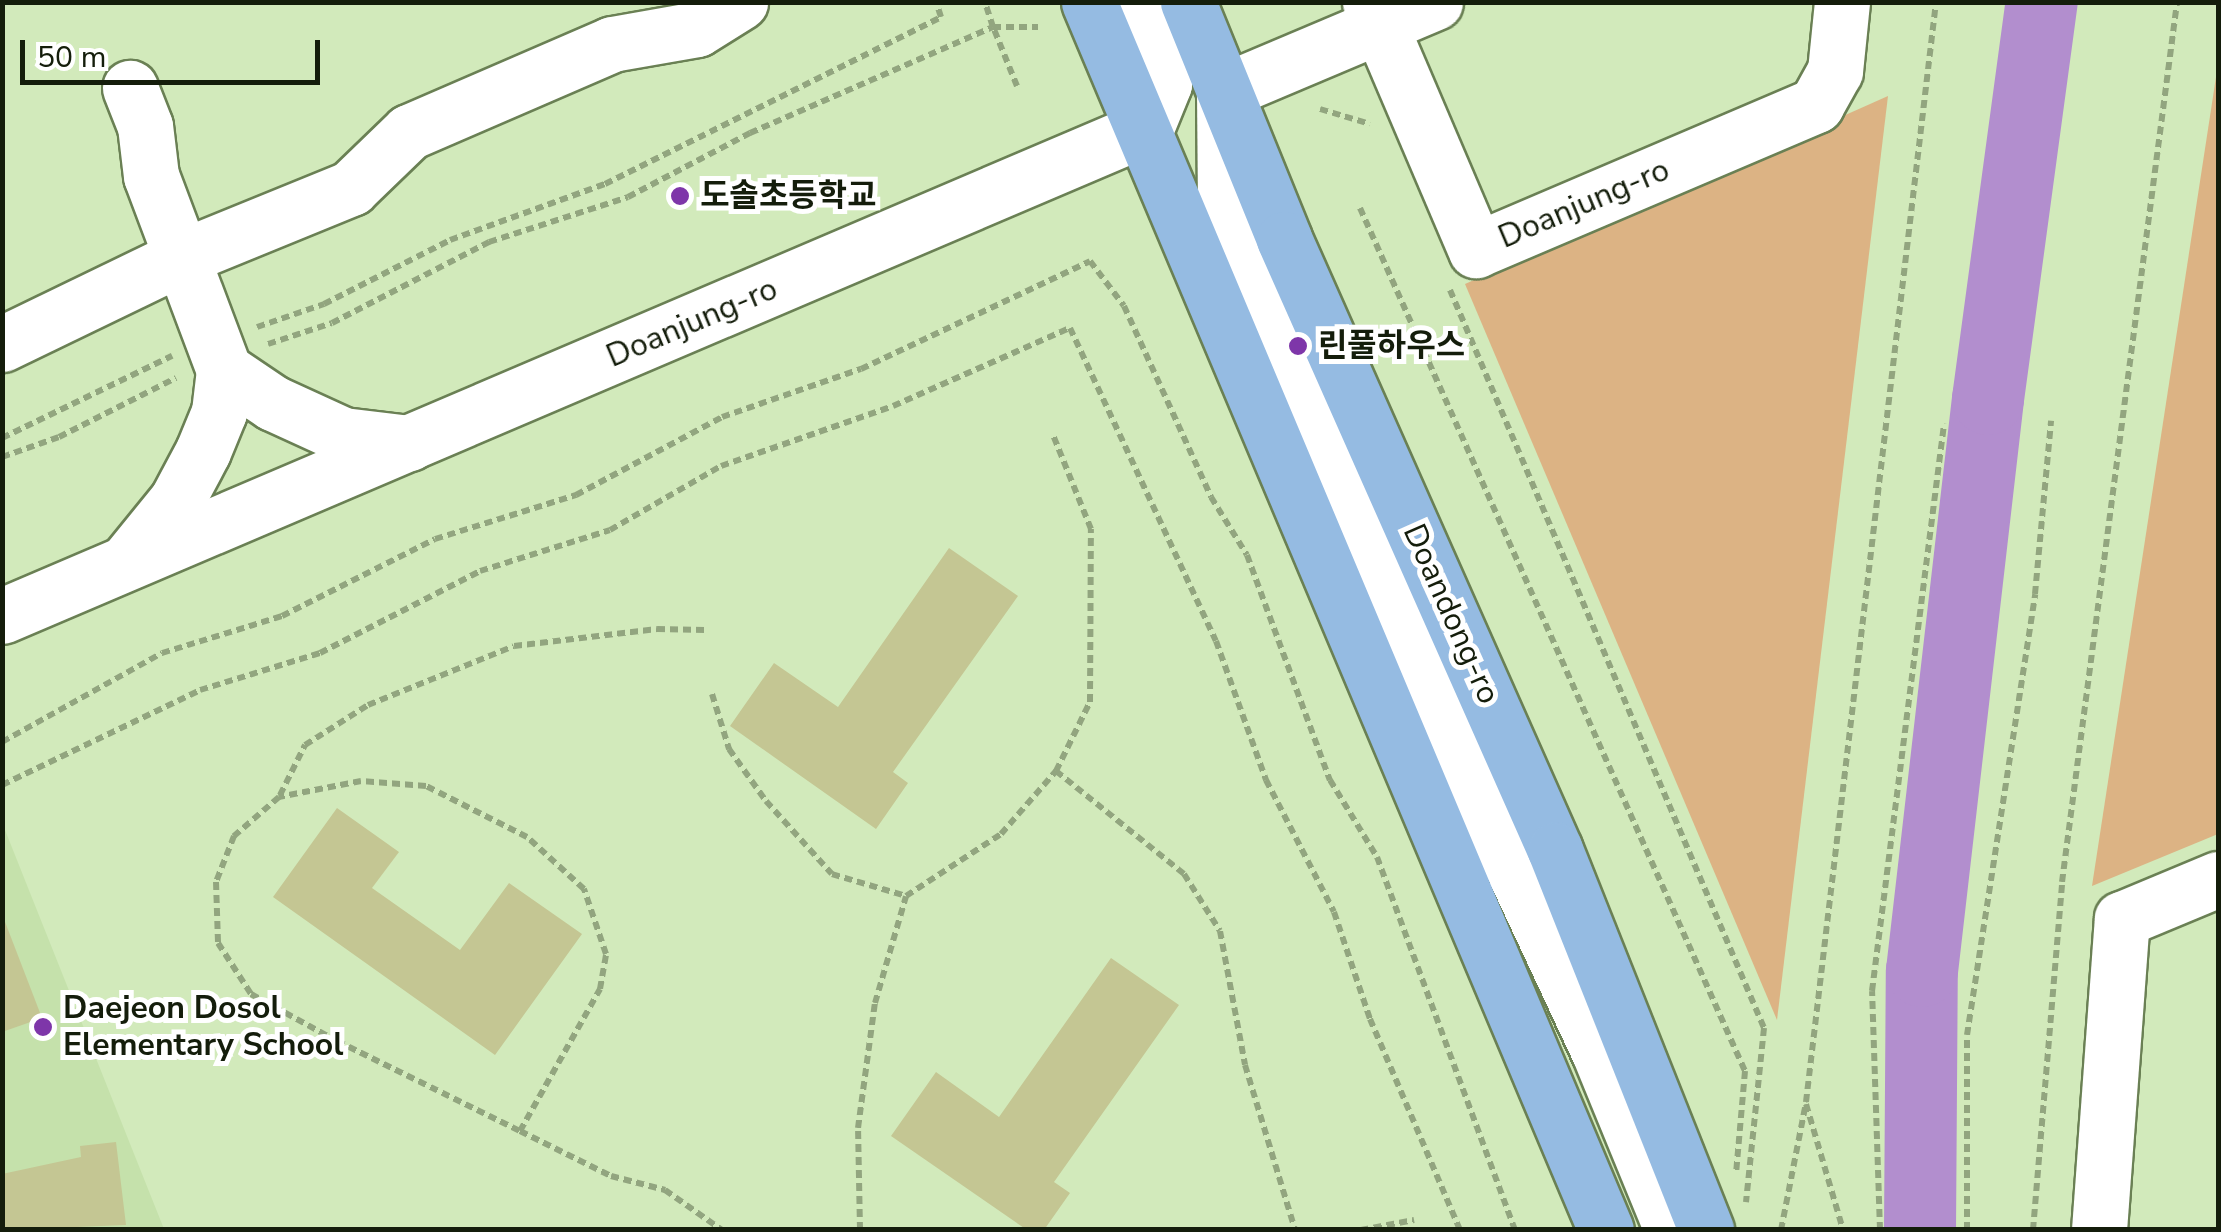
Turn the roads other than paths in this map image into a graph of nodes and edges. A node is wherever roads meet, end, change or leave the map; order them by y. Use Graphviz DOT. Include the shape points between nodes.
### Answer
graph roads {
  1 [pos="740,2"];
  2 [pos="1089,2"];
  3 [pos="1146,2"];
  4 [pos="1188,2"];
  5 [pos="1435,2"];
  6 [pos="1842,2"];
  7 [pos="1375,14"];
  8 [pos="130,88"];
  9 [pos="1224,91"];
  10 [pos="1146,128"];
  11 [pos="182,257"];
  12 [pos="2,344"];
  13 [pos="224,352"];
  14 [pos="410,443"];
  15 [pos="124,565"];
  16 [pos="2,616"];
  17 [pos="2218,879"];
  18 [pos="1726,1222"];
  19 [pos="1606,1230"];
  20 [pos="1672,1230"];
  21 [pos="2100,1230"];
  1 -- 11 [label="street" via="696,28 612,44 409,132 350,188"];
  2 -- 10 [label="main road"];
  3 -- 10 [label="street" via="1164,84"];
  4 -- 9 [label="main road, Doandong-ro"];
  5 -- 7 [label="street, Doanjung-ro"];
  6 -- 7 [label="street, Doanjung-ro" via="1835,71 1816,106 1476,250"];
  7 -- 9 [label="street, Doanjung-ro"];
  8 -- 11 [label="street" via="145,126 151,176"];
  9 -- 10 [label="main road, Doanjung-ro"];
  9 -- 18 [label="main road, Doandong-ro"];
  9 -- 20 [label="street" via="1225,208 1242,261 1343,505 1599,1052"];
  10 -- 14 [label="street, Doanjung-ro"];
  10 -- 19 [label="main road"];
  11 -- 12 [label="street"];
  11 -- 13 [label="street"];
  13 -- 14 [label="street" via="272,403 344,435"];
  13 -- 15 [label="street" via="218,412 203,451 177,500"];
  14 -- 15 [label="street, Doanjung-ro"];
  15 -- 16 [label="street, Doanjung-ro"];
  17 -- 21 [label="street" via="2122,919"];
}
